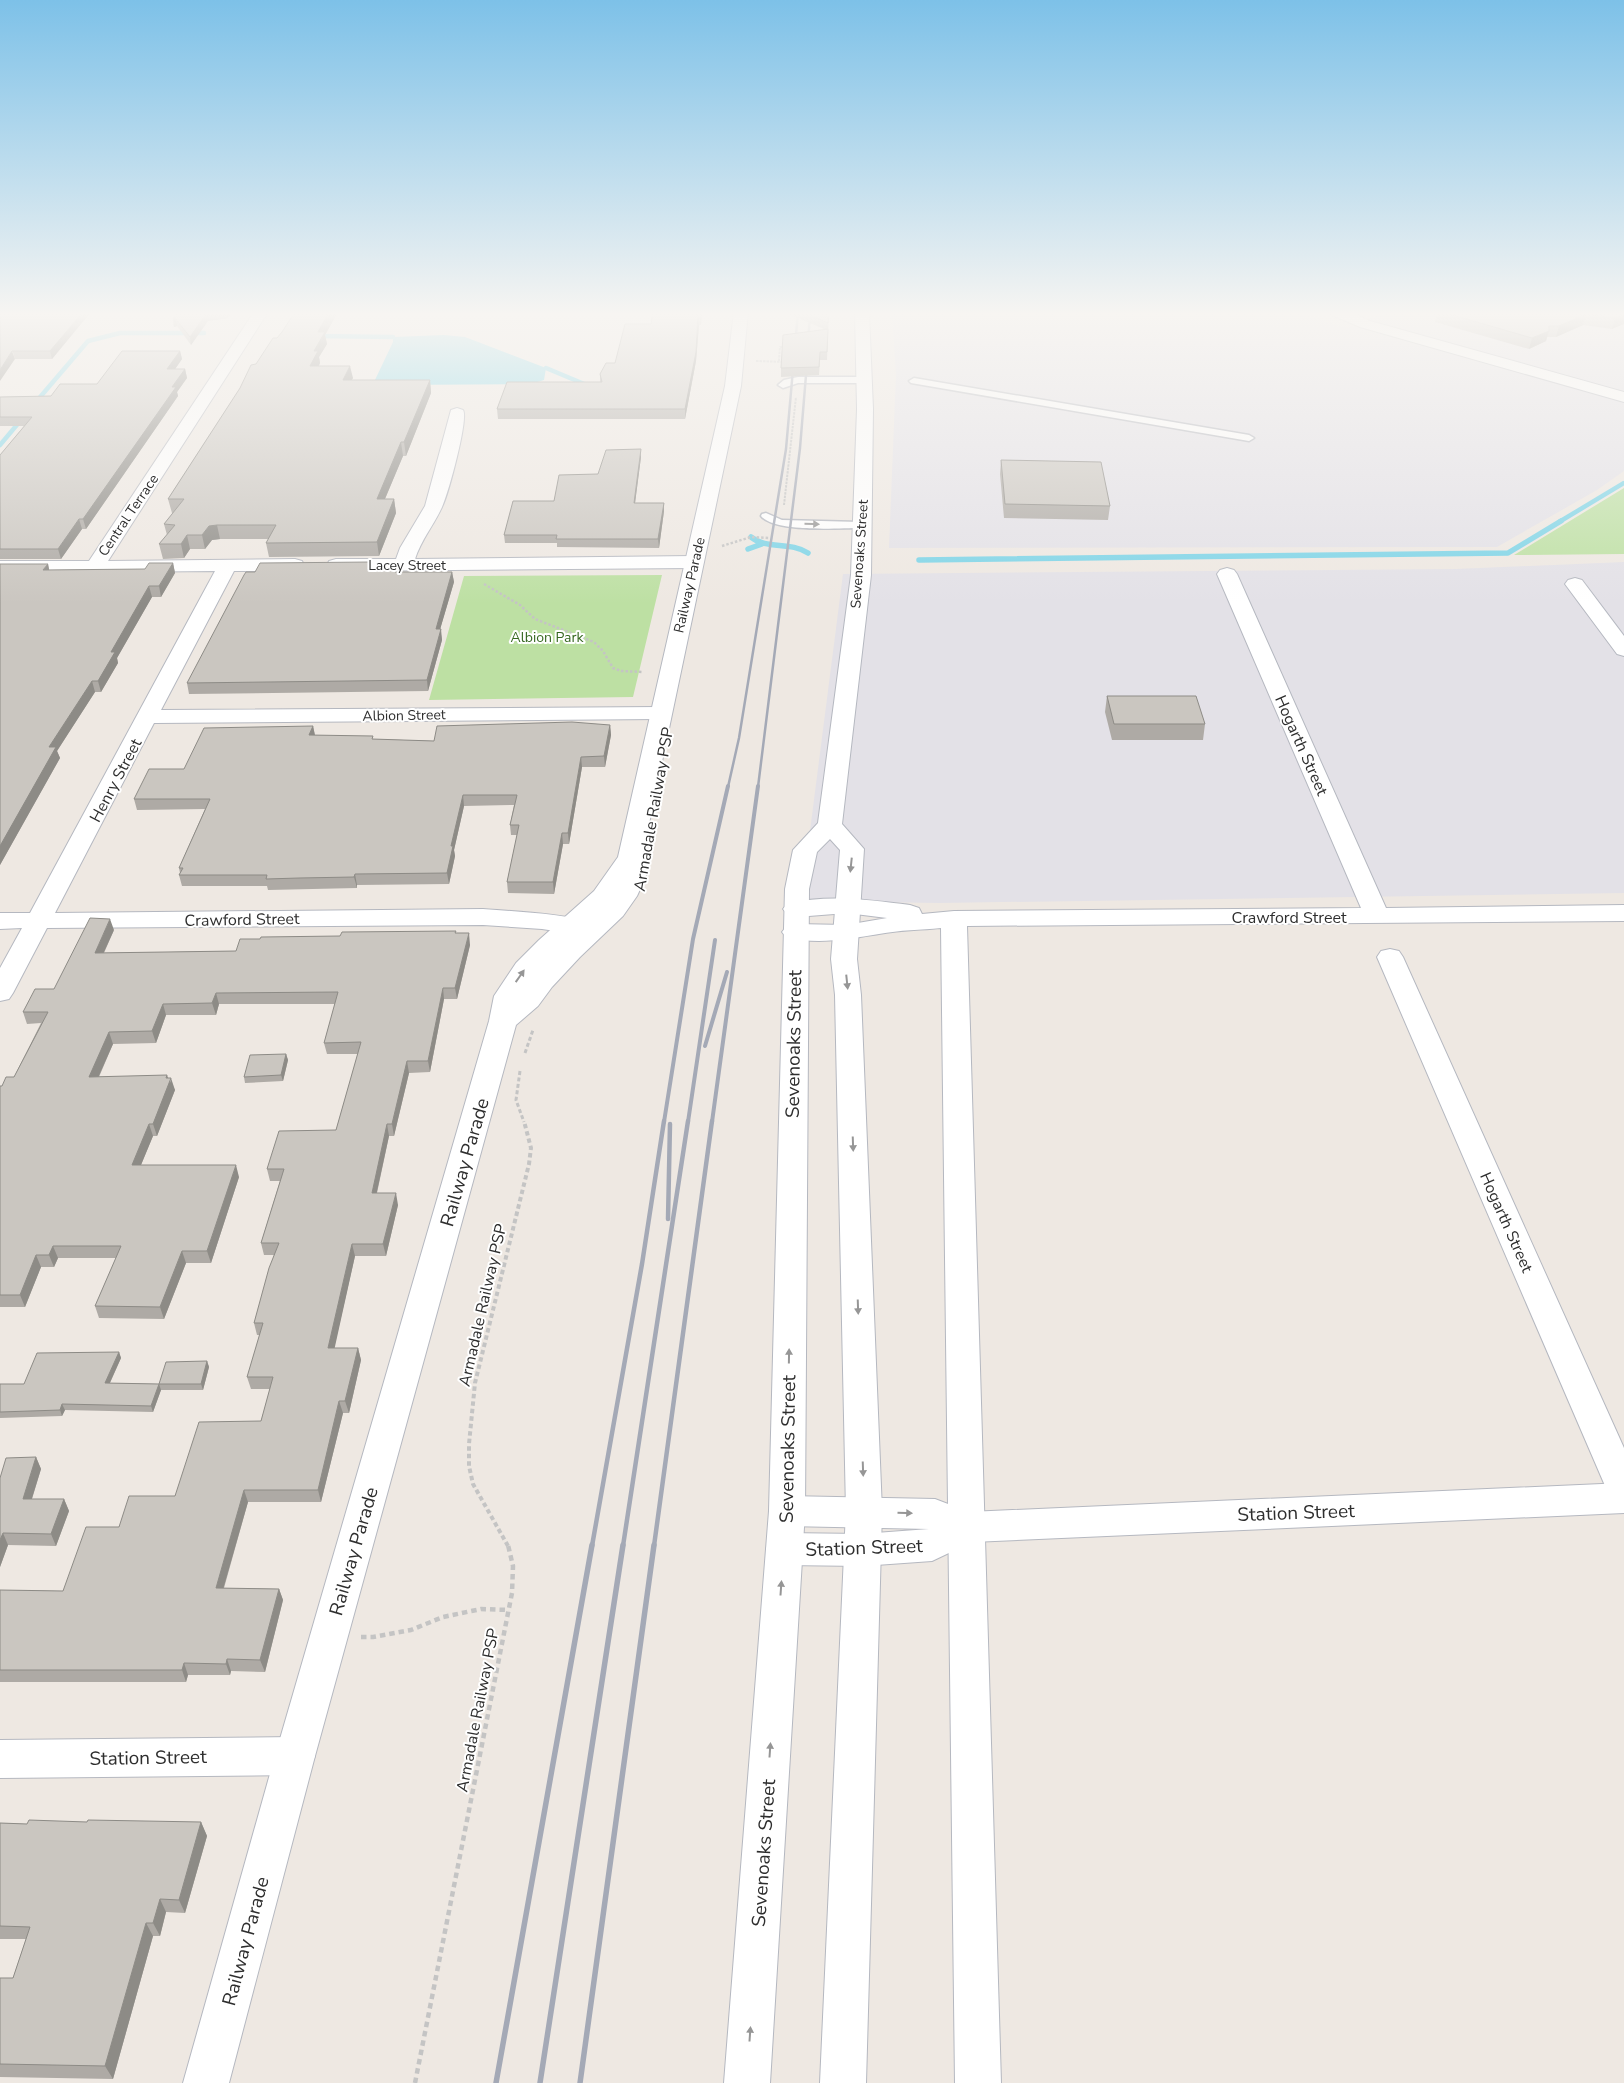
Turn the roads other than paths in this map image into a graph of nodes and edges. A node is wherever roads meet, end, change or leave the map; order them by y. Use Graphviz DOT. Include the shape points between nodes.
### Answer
graph roads {
  1 [pos="197,409"];
  2 [pos="728,409"];
  3 [pos="865,409"];
  4 [pos="1080,409"];
  5 [pos="457,413"];
  6 [pos="1249,438"];
  7 [pos="766,516"];
  8 [pos="860,525"];
  9 [pos="694,562"];
  10 [pos="403,565"];
  11 [pos="228,566"];
  12 [pos="0,567"];
  13 [pos="94,567"];
  14 [pos="1227,574"];
  15 [pos="1575,584"];
  16 [pos="1624,650"];
  17 [pos="660,713"];
  18 [pos="148,717"];
  19 [pos="830,825"];
  20 [pos="1624,913"];
  21 [pos="1377,916"];
  22 [pos="483,917"];
  23 [pos="847,919"];
  24 [pos="954,919"];
  25 [pos="795,920"];
  26 [pos="0,921"];
  27 [pos="39,921"];
  28 [pos="584,926"];
  29 [pos="560,948"];
  30 [pos="1390,956"];
  31 [pos="0,993"];
  32 [pos="1624,1488"];
  33 [pos="1624,1498"];
  34 [pos="787,1511"];
  35 [pos="864,1511"];
  36 [pos="968,1526"];
  37 [pos="784,1549"];
  38 [pos="862,1550"];
  39 [pos="295,1756"];
  40 [pos="0,1759"];
  41 [pos="206,2083"];
  42 [pos="747,2083"];
  43 [pos="843,2083"];
  44 [pos="978,2083"];
  1 -- 13 [label="street, Central Terrace"];
  2 -- 9 [label="street, Railway Parade"];
  3 -- 8 [label="street, Sevenoaks Street"];
  4 -- 6 [label="lane"];
  5 -- 10 [label="street" via="434,506 409,548"];
  7 -- 8 [label="lane, one-way" via="782,523"];
  8 -- 19 [label="street, Sevenoaks Street" via="861,574"];
  9 -- 10 [label="street, Lacey Street"];
  9 -- 17 [label="street, Railway Parade"];
  10 -- 11 [label="street, Lacey Street"];
  11 -- 13 [label="street, Lacey Street"];
  11 -- 18 [label="street, Henry Street"];
  12 -- 13 [label="street, Lacey Street"];
  14 -- 21 [label="street, Hogarth Street"];
  15 -- 16 [label="street"];
  17 -- 18 [label="street, Albion Street"];
  17 -- 28 [label="street, Railway Parade" via="630,857"];
  18 -- 27 [label="street, Henry Street"];
  19 -- 23 [label="street, one-way" via="852,850"];
  19 -- 25 [label="street, Sevenoaks Street" via="805,850"];
  20 -- 21 [label="street, Crawford Street"];
  21 -- 24 [label="street, Crawford Street"];
  22 -- 27 [label="street, Crawford Street"];
  22 -- 28 [label="street, Crawford Street"];
  22 -- 29 [label="street, Crawford Street"];
  23 -- 24 [label="street, Crawford Street" via="880,926"];
  23 -- 25 [label="street, Crawford Street"];
  23 -- 35 [label="street, one-way" via="844,959"];
  24 -- 36 [label="street"];
  34 -- 25 [label="street, Sevenoaks Street, one-way"];
  26 -- 27 [label="street, Crawford Street"];
  27 -- 31 [label="street, Henry Street"];
  28 -- 29 [label="street, Railway Parade"];
  29 -- 39 [label="street, Railway Parade" via="543,982 529,1000 519,1024"];
  30 -- 32 [label="street, Hogarth Street"];
  33 -- 36 [label="street, Station Street"];
  34 -- 35 [label="street, Station Street"];
  34 -- 37 [label="street, Sevenoaks Street"];
  35 -- 36 [label="street, Station Street, one-way" via="935,1514"];
  35 -- 38 [label="street"];
  36 -- 38 [label="street, Station Street" via="932,1545"];
  36 -- 44 [label="street"];
  37 -- 38 [label="street, Station Street"];
  42 -- 37 [label="street, Sevenoaks Street, one-way"];
  38 -- 43 [label="street"];
  39 -- 40 [label="street, Station Street"];
  39 -- 41 [label="street, Railway Parade"];
}
